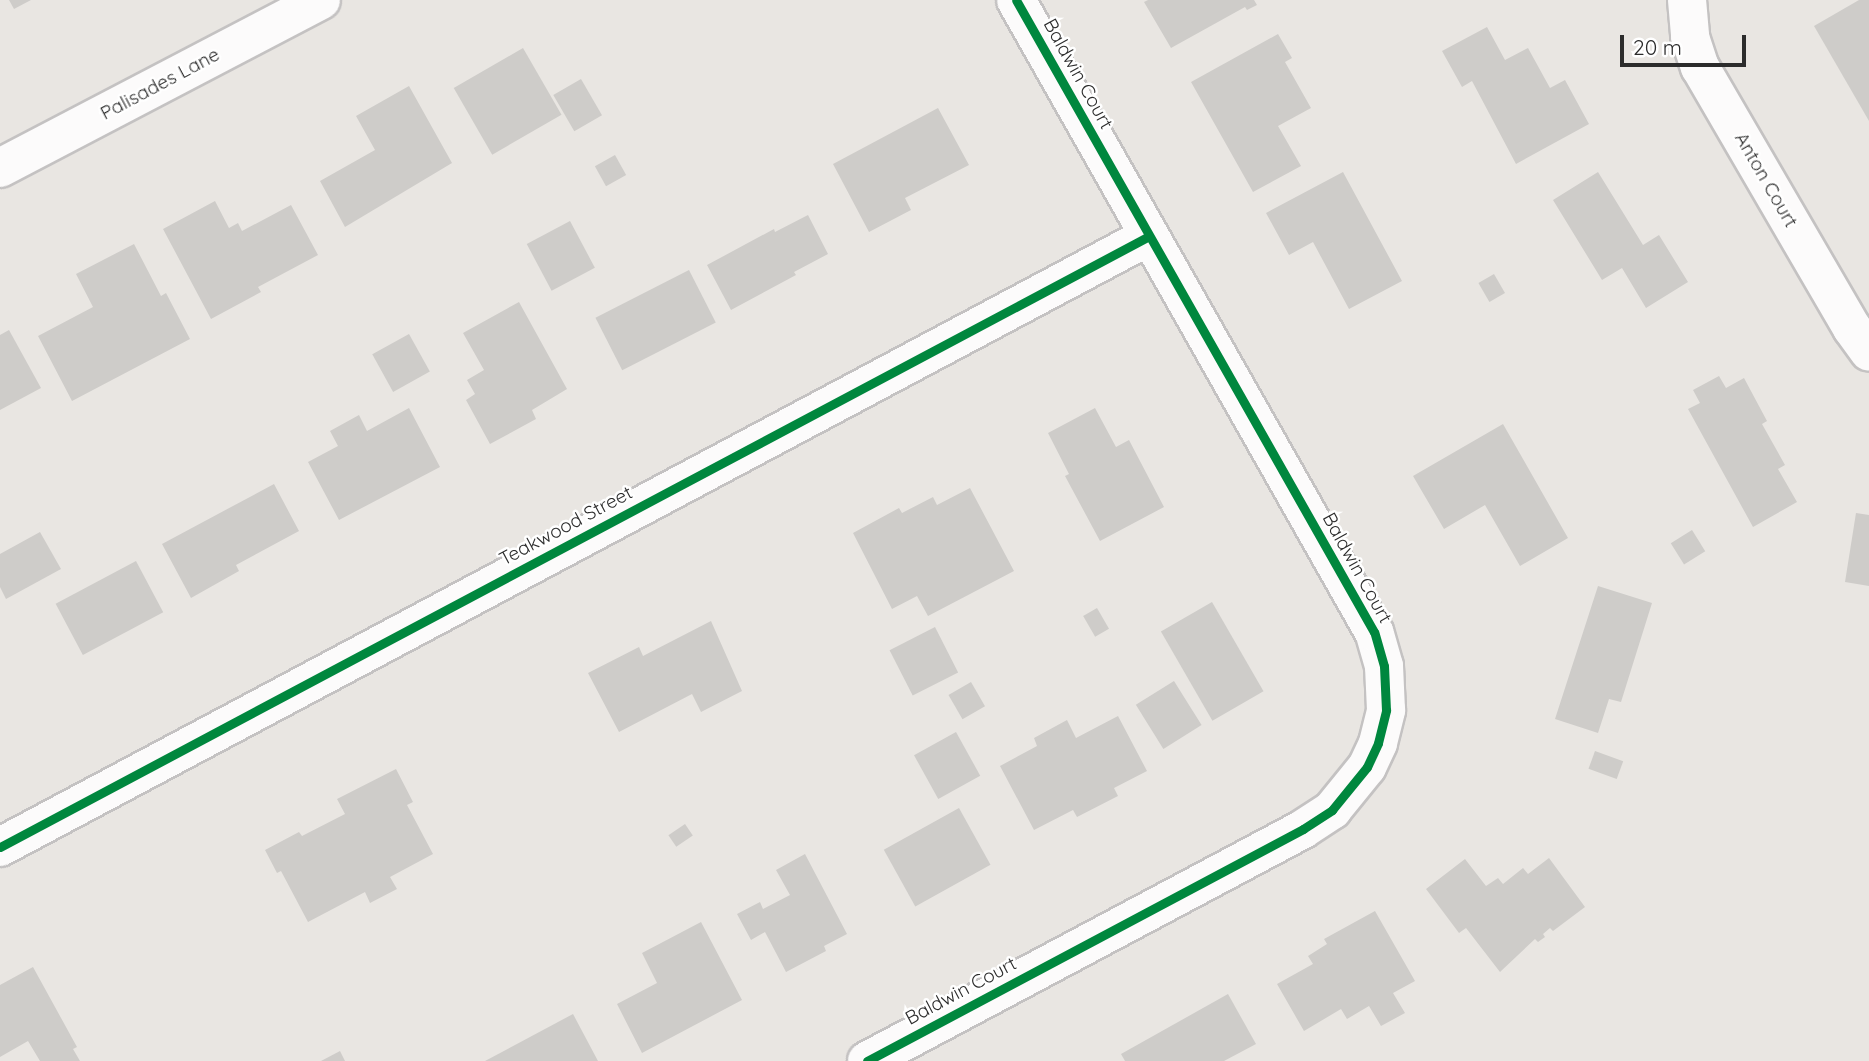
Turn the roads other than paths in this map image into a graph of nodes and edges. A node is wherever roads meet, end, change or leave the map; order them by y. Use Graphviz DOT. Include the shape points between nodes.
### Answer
graph roads {
  1 [pos="321,0"];
  2 [pos="1016,0"];
  3 [pos="1687,0"];
  4 [pos="0,168"];
  5 [pos="1149,236"];
  6 [pos="1869,351"];
  7 [pos="0,847"];
  8 [pos="867,1061"];
  1 -- 4 [label="street, Palisades Lane"];
  2 -- 5 [label="street, Baldwin Court"];
  3 -- 6 [label="street, Anton Court" via="1690,37 1700,67"];
  5 -- 7 [label="street, Teakwood Street"];
  5 -- 8 [label="street, Baldwin Court" via="1374,632 1384,666 1386,710 1378,743 1353,787 1332,810 1303,829"];
}
